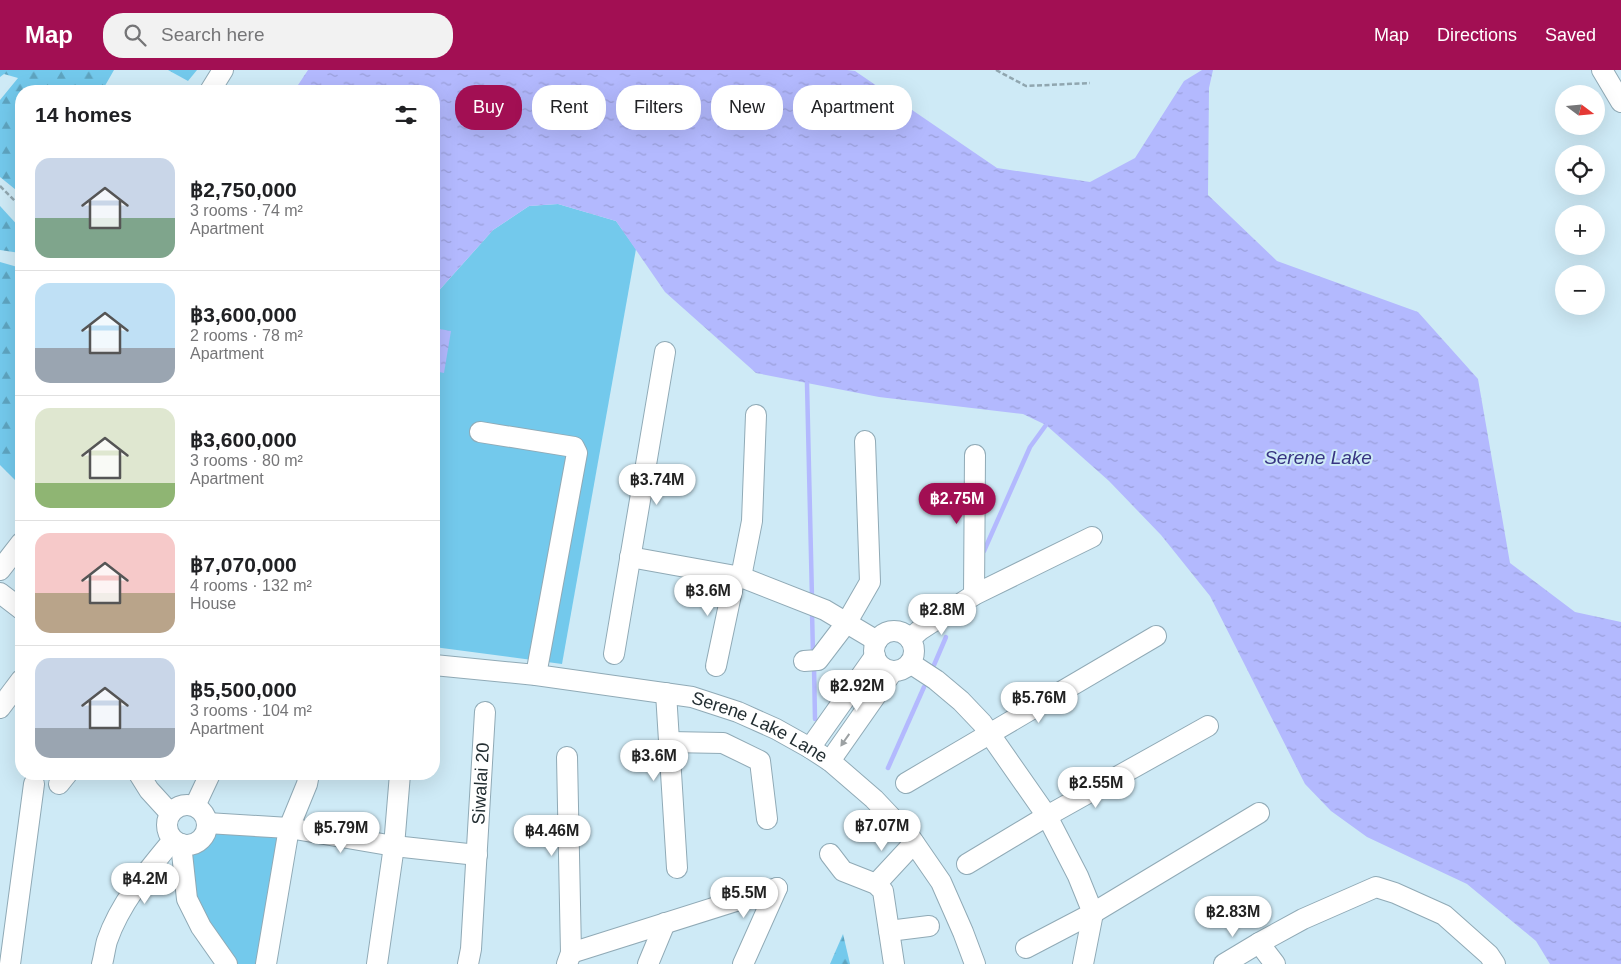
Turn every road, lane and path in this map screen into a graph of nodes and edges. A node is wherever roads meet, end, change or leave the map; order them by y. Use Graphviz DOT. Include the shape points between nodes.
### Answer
graph roads {
  1 [pos="223,70"];
  2 [pos="996,70"];
  3 [pos="1602,70"];
  4 [pos="1090,83"];
  5 [pos="214,85"];
  6 [pos="1621,102"];
  7 [pos="0,186"];
  8 [pos="15,201"];
  9 [pos="665,352"];
  10 [pos="756,415"];
  11 [pos="480,432"];
  12 [pos="864,440"];
  13 [pos="975,455"];
  14 [pos="1092,537"];
  15 [pos="15,551"];
  16 [pos="630,556"];
  17 [pos="0,570"];
  18 [pos="738,576"];
  19 [pos="0,593"];
  20 [pos="965,601"];
  21 [pos="15,604"];
  22 [pos="847,622"];
  23 [pos="1156,636"];
  24 [pos="910,639"];
  25 [pos="876,649"];
  26 [pos="614,654"];
  27 [pos="810,661"];
  28 [pos="440,666"];
  29 [pos="716,666"];
  30 [pos="901,667"];
  31 [pos="536,675"];
  32 [pos="15,688"];
  33 [pos="666,693"];
  34 [pos="0,708"];
  35 [pos="485,712"];
  36 [pos="1208,726"];
  37 [pos="988,734"];
  38 [pos="669,742"];
  39 [pos="810,748"];
  40 [pos="567,757"];
  41 [pos="830,761"];
  42 [pos="143,780"];
  43 [pos="207,780"];
  44 [pos="308,780"];
  45 [pos="400,780"];
  46 [pos="906,782"];
  47 [pos="34,784"];
  48 [pos="195,806"];
  49 [pos="170,813"];
  50 [pos="1259,813"];
  51 [pos="1047,816"];
  52 [pos="767,819"];
  53 [pos="207,823"];
  54 [pos="289,828"];
  55 [pos="177,842"];
  56 [pos="914,843"];
  57 [pos="394,846"];
  58 [pos="830,854"];
  59 [pos="477,855"];
  60 [pos="967,864"];
  61 [pos="677,868"];
  62 [pos="876,884"];
  63 [pos="1092,913"];
  64 [pos="665,923"];
  65 [pos="929,926"];
  66 [pos="889,931"];
  67 [pos="7,936"];
  68 [pos="1259,943"];
  69 [pos="1026,948"];
  70 [pos="569,959"];
  71 [pos="10,964"];
  72 [pos="102,964"];
  73 [pos="227,964"];
  74 [pos="266,964"];
  75 [pos="377,964"];
  76 [pos="468,964"];
  77 [pos="648,964"];
  78 [pos="743,964"];
  79 [pos="894,964"];
  80 [pos="975,964"];
  81 [pos="1083,964"];
  82 [pos="1224,964"];
  83 [pos="1275,964"];
  84 [pos="1495,964"];
  1 -- 5 [label="street"];
  2 -- 4 [label="path" via="1026,86"];
  3 -- 6 [label="street"];
  7 -- 8 [label="path"];
  9 -- 16 [label="street"];
  10 -- 18 [label="street" via="752,521"];
  11 -- 31 [label="street" via="574,447 578,453"];
  12 -- 22 [label="street" via="870,582"];
  13 -- 20 [label="street"];
  14 -- 20 [label="street"];
  15 -- 17 [label="street"];
  16 -- 18 [label="street"];
  16 -- 26 [label="street"];
  18 -- 22 [label="street"];
  18 -- 29 [label="street"];
  19 -- 21 [label="street"];
  20 -- 24 [label="street"];
  22 -- 25 [label="street"];
  22 -- 27 [label="street"];
  23 -- 37 [label="street"];
  24 -- 25 [label="street" via="906,634 893,631 882,635"];
  24 -- 30 [label="street" via="914,651"];
  25 -- 30 [label="street" via="881,666"];
  25 -- 39 [label="street"];
  28 -- 31 [label="street, Serene Lake Lane"];
  30 -- 37 [label="street" via="936,680 982,723"];
  30 -- 41 [label="street, one-way"];
  31 -- 33 [label="street, Serene Lake Lane"];
  32 -- 34 [label="street"];
  33 -- 38 [label="street"];
  33 -- 39 [label="street, Serene Lake Lane" via="692,697 738,712"];
  35 -- 59 [label="street, Siwalai 20"];
  36 -- 51 [label="street"];
  37 -- 46 [label="street"];
  37 -- 51 [label="street"];
  38 -- 52 [label="street" via="723,743 760,761"];
  38 -- 61 [label="street"];
  39 -- 41 [label="street, Serene Lake Lane"];
  40 -- 70 [label="street"];
  41 -- 56 [label="street, Serene Lake Lane" via="874,799"];
  42 -- 49 [label="street"];
  43 -- 48 [label="street"];
  44 -- 54 [label="street"];
  45 -- 57 [label="street"];
  47 -- 67 [label="street"];
  48 -- 49 [label="street" via="181,805"];
  48 -- 53 [label="street" via="201,810"];
  49 -- 55 [label="street" via="166,819 167,828"];
  50 -- 63 [label="street"];
  51 -- 60 [label="street"];
  51 -- 63 [label="street" via="1078,876"];
  53 -- 54 [label="street"];
  53 -- 55 [label="street" via="200,840 187,845"];
  54 -- 57 [label="street"];
  54 -- 74 [label="street"];
  55 -- 72 [label="street" via="149,868 123,906 107,941"];
  55 -- 73 [label="street" via="187,899 201,928"];
  56 -- 62 [label="street"];
  56 -- 80 [label="street, Serene Lake Lane" via="941,882"];
  57 -- 59 [label="street"];
  57 -- 75 [label="street"];
  58 -- 62 [label="street" via="843,871"];
  59 -- 76 [label="street, Siwalai 20"];
  62 -- 66 [label="street" via="883,891"];
  63 -- 69 [label="street"];
  63 -- 81 [label="street"];
  64 -- 70 [label="street"];
  64 -- 77 [label="street"];
  64 -- 78 [label="street" via="777,888"];
  65 -- 66 [label="street"];
  66 -- 79 [label="street"];
  67 -- 71 [label="street"];
  68 -- 82 [label="street"];
  68 -- 83 [label="street"];
  68 -- 84 [label="street" via="1376,887 1444,915"];
}
